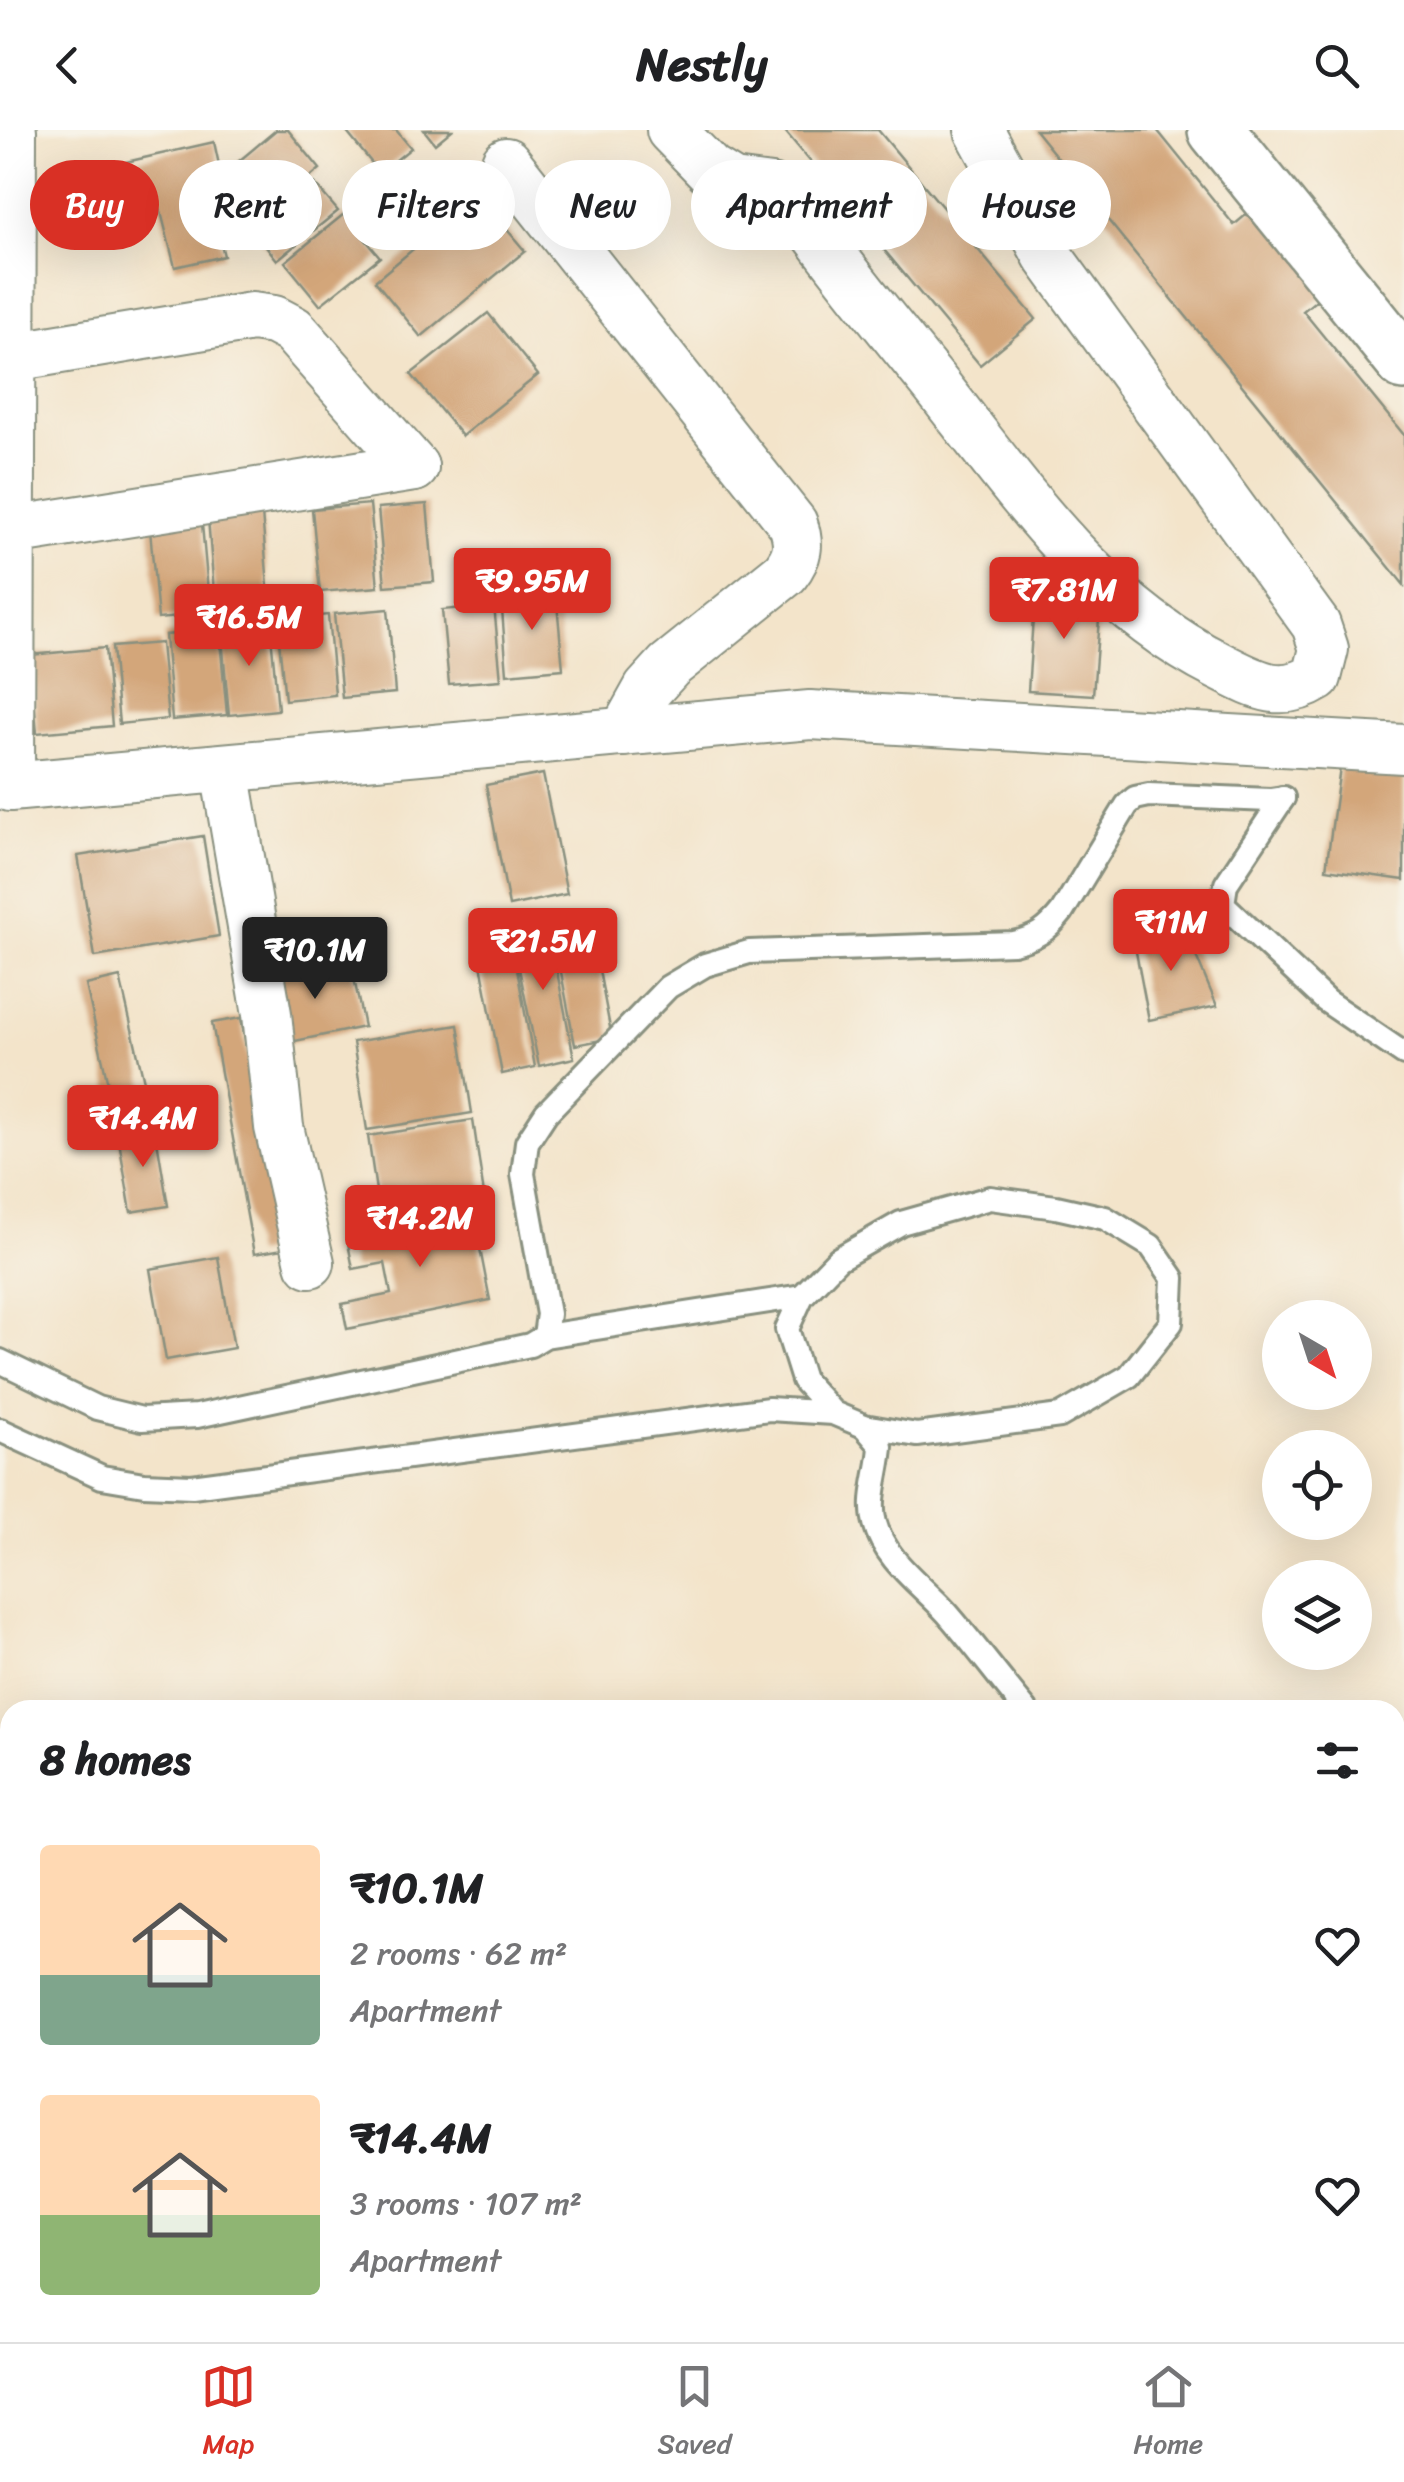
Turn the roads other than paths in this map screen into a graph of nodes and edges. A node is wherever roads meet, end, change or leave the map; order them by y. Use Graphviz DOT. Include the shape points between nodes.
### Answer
graph roads {
  1 [pos="12,130"];
  2 [pos="671,130"];
  3 [pos="979,130"];
  4 [pos="1217,130"];
  5 [pos="515,173"];
  6 [pos="12,356"];
  7 [pos="1404,362"];
  8 [pos="12,531"];
  9 [pos="624,732"];
  10 [pos="1404,749"];
  11 [pos="225,770"];
  12 [pos="1399,1043"];
  13 [pos="310,1263"];
  14 [pos="802,1296"];
  15 [pos="545,1336"];
  16 [pos="2,1368"];
  17 [pos="833,1413"];
  18 [pos="864,1426"];
  19 [pos="0,1430"];
  20 [pos="1018,1700"];
  1 -- 6 [label="street"];
  2 -- 3 [label="street" via="733,184 771,189 794,204 1026,500 1110,591 1183,648 1279,691 1300,688 1317,677 1324,649 1316,625 1047,255"];
  4 -- 7 [label="street"];
  5 -- 9 [label="street" via="798,538 797,556 785,573 669,666"];
  6 -- 8 [label="street"];
  6 -- 8 [label="street" via="252,317 274,320 292,330 414,467"];
  8 -- 11 [label="street" via="10,787"];
  9 -- 10 [label="street" via="810,715"];
  9 -- 11 [label="street"];
  11 -- 13 [label="street" via="268,1014 279,1128"];
  12 -- 15 [label="lane" via="1326,1001 1223,904 1226,884 1283,798 1135,798 1062,912 1034,939 750,952 705,965 668,986 526,1142 523,1174 548,1314"];
  14 -- 15 [label="lane"];
  14 -- 17 [label="lane" via="787,1329 803,1380"];
  14 -- 18 [label="lane" via="838,1259 900,1224 990,1198 1105,1218 1151,1246 1173,1278 1171,1323 1129,1376 1060,1416 917,1435"];
  15 -- 16 [label="lane" via="530,1346 217,1412 142,1419 97,1408"];
  17 -- 18 [label="lane"];
  17 -- 19 [label="lane" via="769,1409 192,1486 102,1477"];
  18 -- 20 [label="lane" via="881,1446 873,1502 881,1538"];
}
